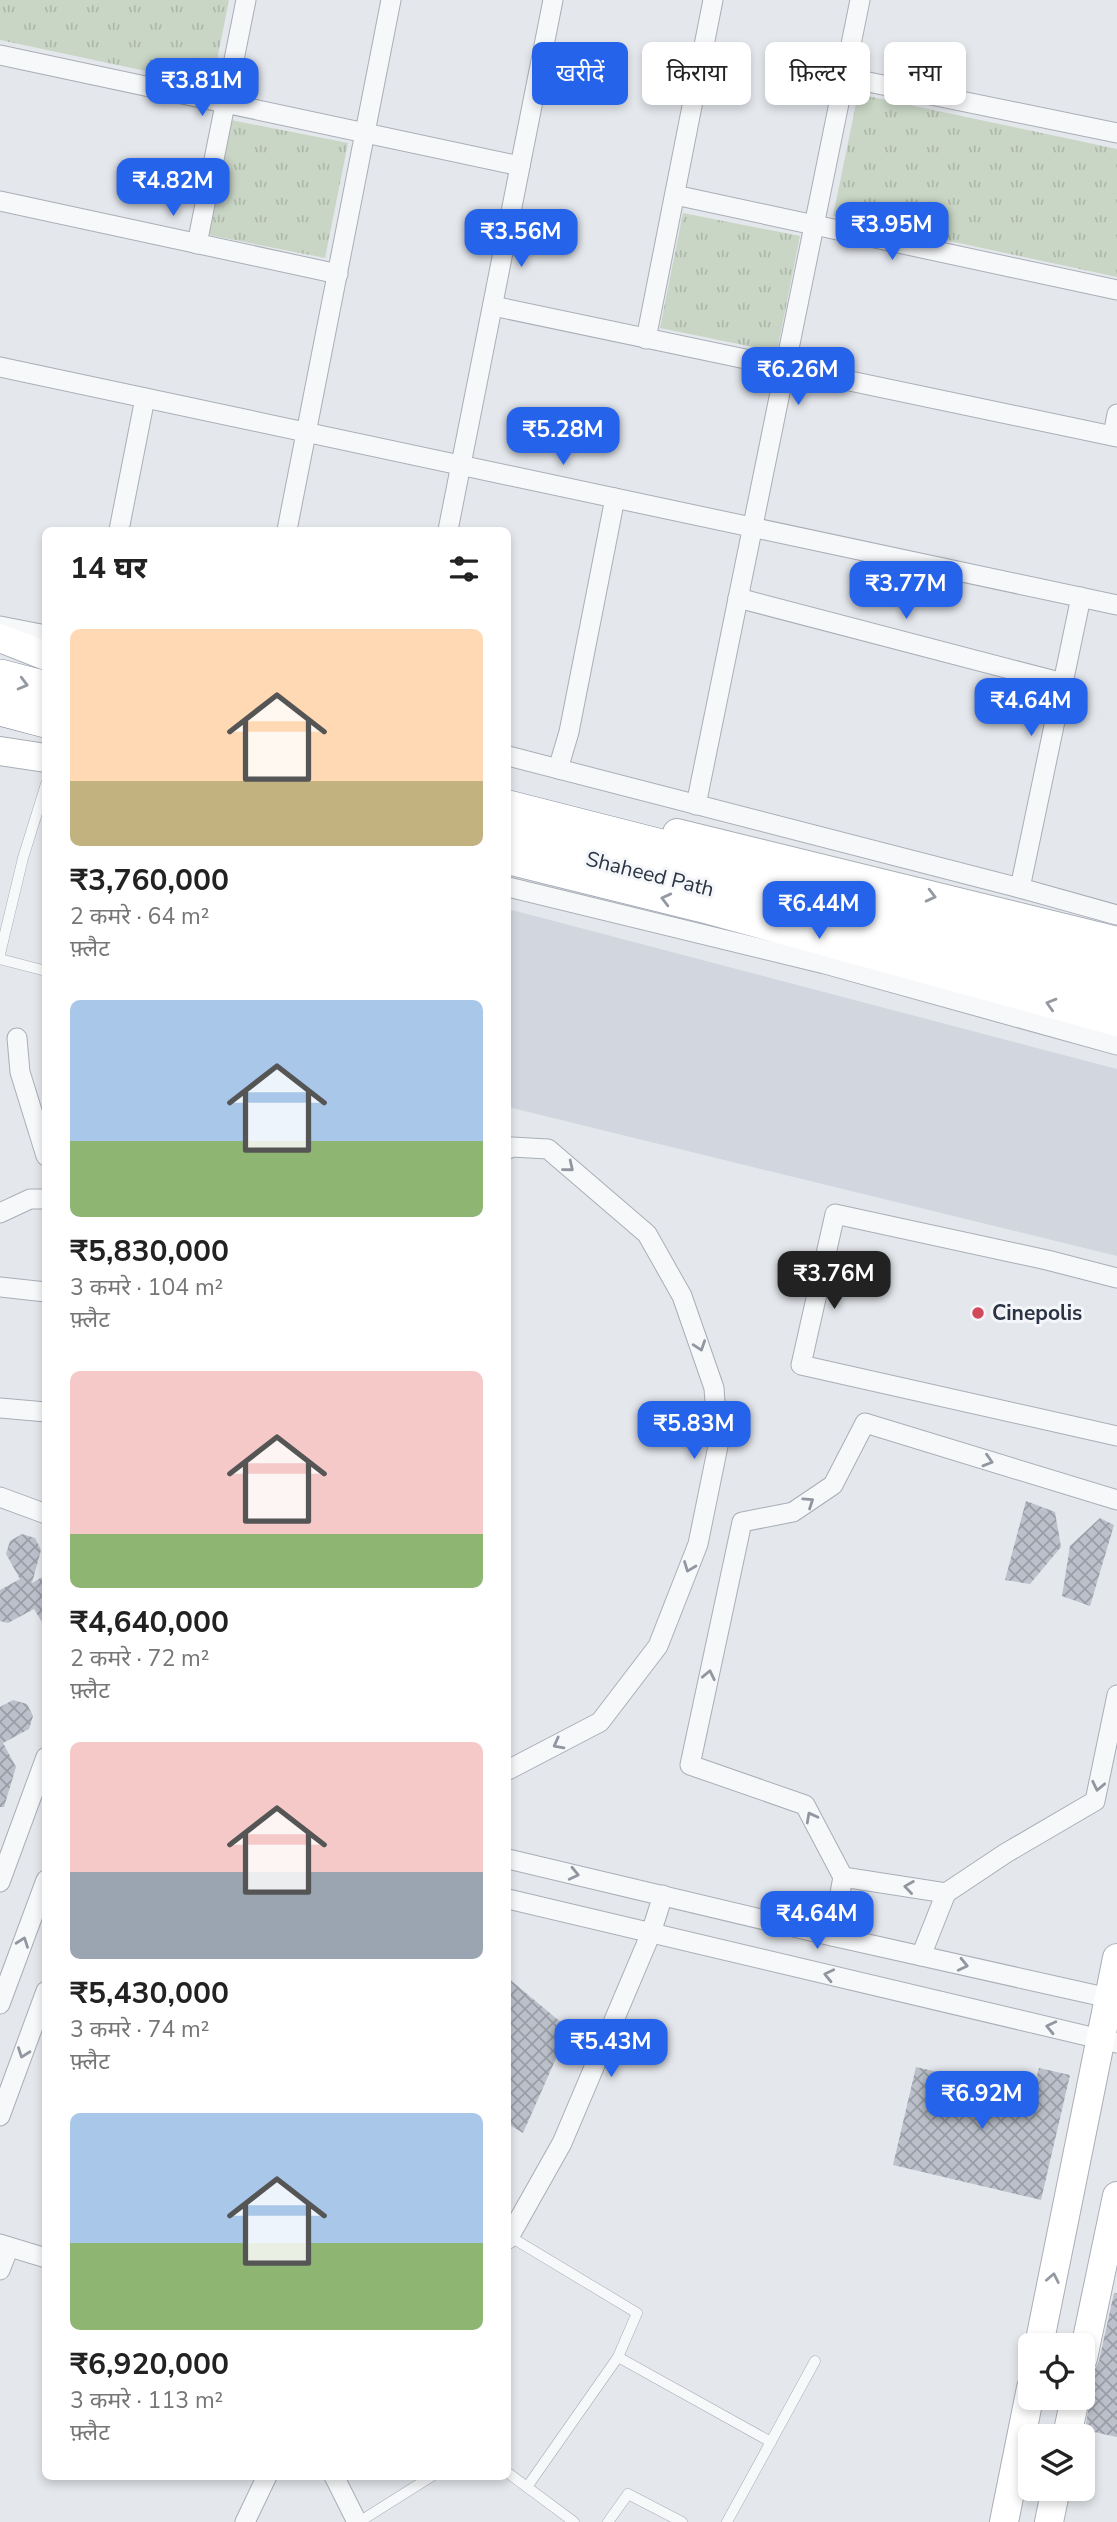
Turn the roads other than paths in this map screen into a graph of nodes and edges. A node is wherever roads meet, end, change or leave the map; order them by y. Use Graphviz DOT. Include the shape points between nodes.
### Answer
graph roads {
  1 [pos="246,0"];
  2 [pos="391,0"];
  3 [pos="553,0"];
  4 [pos="713,0"];
  5 [pos="860,0"];
  6 [pos="851,42"];
  7 [pos="0,55"];
  8 [pos="870,82"];
  9 [pos="225,103"];
  10 [pos="838,105"];
  11 [pos="365,133"];
  12 [pos="1117,133"];
  13 [pos="520,166"];
  14 [pos="675,195"];
  15 [pos="0,201"];
  16 [pos="814,225"];
  17 [pos="197,244"];
  18 [pos="338,274"];
  19 [pos="1117,290"];
  20 [pos="493,306"];
  21 [pos="646,339"];
  22 [pos="0,367"];
  23 [pos="785,368"];
  24 [pos="145,398"];
  25 [pos="1117,414"];
  26 [pos="306,433"];
  27 [pos="1115,437"];
  28 [pos="461,466"];
  29 [pos="615,498"];
  30 [pos="120,527"];
  31 [pos="288,527"];
  32 [pos="449,527"];
  33 [pos="752,527"];
  34 [pos="1081,597"];
  35 [pos="738,598"];
  36 [pos="1117,605"];
  37 [pos="0,626"];
  38 [pos="42,634"];
  39 [pos="0,638"];
  40 [pos="42,654"];
  41 [pos="0,678"];
  42 [pos="1063,683"];
  43 [pos="42,689"];
  44 [pos="0,707"];
  45 [pos="42,718"];
  46 [pos="4,752"];
  47 [pos="42,757"];
  48 [pos="511,757"];
  49 [pos="42,762"];
  50 [pos="558,769"];
  51 [pos="511,792"];
  52 [pos="42,797"];
  53 [pos="696,806"];
  54 [pos="511,810"];
  55 [pos="511,839"];
  56 [pos="511,861"];
  57 [pos="511,888"];
  58 [pos="1020,888"];
  59 [pos="1117,915"];
  60 [pos="1117,941"];
  61 [pos="0,957"];
  62 [pos="1117,964"];
  63 [pos="42,970"];
  64 [pos="1117,996"];
  65 [pos="1117,1022"];
  66 [pos="17,1038"];
  67 [pos="1117,1045"];
  68 [pos="42,1143"];
  69 [pos="511,1147"];
  70 [pos="42,1199"];
  71 [pos="0,1213"];
  72 [pos="1117,1278"];
  73 [pos="0,1287"];
  74 [pos="42,1292"];
  75 [pos="0,1408"];
  76 [pos="42,1412"];
  77 [pos="1117,1436"];
  78 [pos="0,1498"];
  79 [pos="1117,1500"];
  80 [pos="42,1513"];
  81 [pos="1117,1695"];
  82 [pos="42,1768"];
  83 [pos="511,1768"];
  84 [pos="511,1860"];
  85 [pos="843,1877"];
  86 [pos="0,1882"];
  87 [pos="42,1890"];
  88 [pos="946,1893"];
  89 [pos="663,1895"];
  90 [pos="511,1900"];
  91 [pos="652,1933"];
  92 [pos="832,1936"];
  93 [pos="921,1956"];
  94 [pos="1117,1958"];
  95 [pos="1,1998"];
  96 [pos="42,2002"];
  97 [pos="1113,2003"];
  98 [pos="1109,2041"];
  99 [pos="0,2116"];
  100 [pos="1117,2196"];
  101 [pos="511,2233"];
  102 [pos="511,2240"];
  103 [pos="4,2245"];
  104 [pos="42,2258"];
  105 [pos="0,2270"];
  106 [pos="1042,2333"];
  107 [pos="1088,2333"];
  108 [pos="618,2357"];
  109 [pos="815,2361"];
  110 [pos="1027,2410"];
  111 [pos="771,2442"];
  112 [pos="511,2475"];
  113 [pos="265,2480"];
  114 [pos="336,2480"];
  115 [pos="425,2480"];
  116 [pos="527,2487"];
  117 [pos="1053,2501"];
  118 [pos="355,2520"];
  119 [pos="245,2522"];
  120 [pos="574,2522"];
  121 [pos="608,2522"];
  122 [pos="682,2522"];
  123 [pos="727,2522"];
  124 [pos="1004,2522"];
  125 [pos="1049,2522"];
  1 -- 9 [label="street"];
  2 -- 11 [label="street"];
  3 -- 13 [label="street"];
  4 -- 14 [label="street"];
  5 -- 6 [label="street"];
  7 -- 9 [label="street"];
  8 -- 12 [label="street"];
  9 -- 11 [label="street"];
  9 -- 17 [label="street"];
  10 -- 16 [label="street"];
  11 -- 13 [label="street"];
  11 -- 18 [label="street"];
  13 -- 20 [label="street"];
  14 -- 16 [label="street"];
  14 -- 21 [label="street"];
  15 -- 17 [label="street"];
  16 -- 19 [label="street"];
  16 -- 23 [label="street"];
  17 -- 18 [label="street"];
  18 -- 26 [label="street"];
  20 -- 21 [label="street"];
  20 -- 28 [label="street"];
  21 -- 23 [label="street"];
  22 -- 24 [label="street"];
  23 -- 27 [label="street"];
  23 -- 33 [label="street"];
  24 -- 26 [label="street"];
  24 -- 30 [label="street"];
  25 -- 27 [label="street"];
  26 -- 28 [label="street"];
  26 -- 31 [label="street"];
  28 -- 29 [label="street"];
  28 -- 32 [label="street"];
  29 -- 33 [label="street"];
  29 -- 50 [label="street"];
  33 -- 34 [label="street"];
  33 -- 35 [label="street"];
  34 -- 36 [label="street"];
  34 -- 42 [label="street"];
  35 -- 42 [label="street"];
  35 -- 53 [label="street"];
  37 -- 38 [label="street"];
  39 -- 40 [label="street"];
  41 -- 43 [label="highway, one-way"];
  42 -- 58 [label="street"];
  44 -- 45 [label="highway"];
  46 -- 47 [label="street"];
  46 -- 49 [label="street"];
  48 -- 50 [label="street"];
  50 -- 53 [label="street"];
  51 -- 60 [label="street, one-way"];
  52 -- 61 [label="lane"];
  53 -- 58 [label="street"];
  54 -- 62 [label="highway, Shaheed Path"];
  55 -- 64 [label="highway, Shaheed Path"];
  65 -- 56 [label="street, one-way"];
  57 -- 67 [label="street" via="825,964"];
  58 -- 59 [label="street"];
  61 -- 63 [label="lane"];
  66 -- 68 [label="street" via="20,1072"];
  69 -- 83 [label="street, one-way" via="548,1149 647,1234 682,1296 714,1388 718,1446 698,1544 658,1646 600,1722"];
  70 -- 71 [label="street" via="30,1199"];
  72 -- 77 [label="street" via="835,1214 801,1365"];
  73 -- 74 [label="street"];
  75 -- 76 [label="street"];
  78 -- 80 [label="street"];
  85 -- 79 [label="street, one-way" via="805,1805 690,1765 742,1522 793,1512 833,1485 865,1423"];
  81 -- 88 [label="street, one-way" via="1095,1801"];
  82 -- 86 [label="street"];
  84 -- 89 [label="street, one-way"];
  88 -- 85 [label="street, one-way"];
  85 -- 92 [label="street"];
  95 -- 87 [label="street, one-way"];
  88 -- 93 [label="street"];
  89 -- 91 [label="street"];
  89 -- 92 [label="street"];
  90 -- 91 [label="street"];
  98 -- 91 [label="street, one-way"];
  91 -- 101 [label="street" via="562,2143"];
  92 -- 93 [label="street"];
  93 -- 97 [label="street, one-way"];
  94 -- 97 [label="street"];
  96 -- 99 [label="street, one-way"];
  97 -- 98 [label="street"];
  106 -- 98 [label="street, one-way"];
  100 -- 107 [label="street"];
  102 -- 108 [label="lane" via="637,2313"];
  103 -- 104 [label="street"];
  103 -- 105 [label="street"];
  108 -- 111 [label="lane"];
  108 -- 116 [label="lane"];
  109 -- 111 [label="lane"];
  110 -- 124 [label="street"];
  111 -- 123 [label="lane"];
  112 -- 116 [label="lane"];
  113 -- 119 [label="street"];
  114 -- 118 [label="street"];
  115 -- 118 [label="lane"];
  116 -- 120 [label="lane"];
  117 -- 125 [label="street"];
  121 -- 122 [label="lane" via="628,2494"];
}
